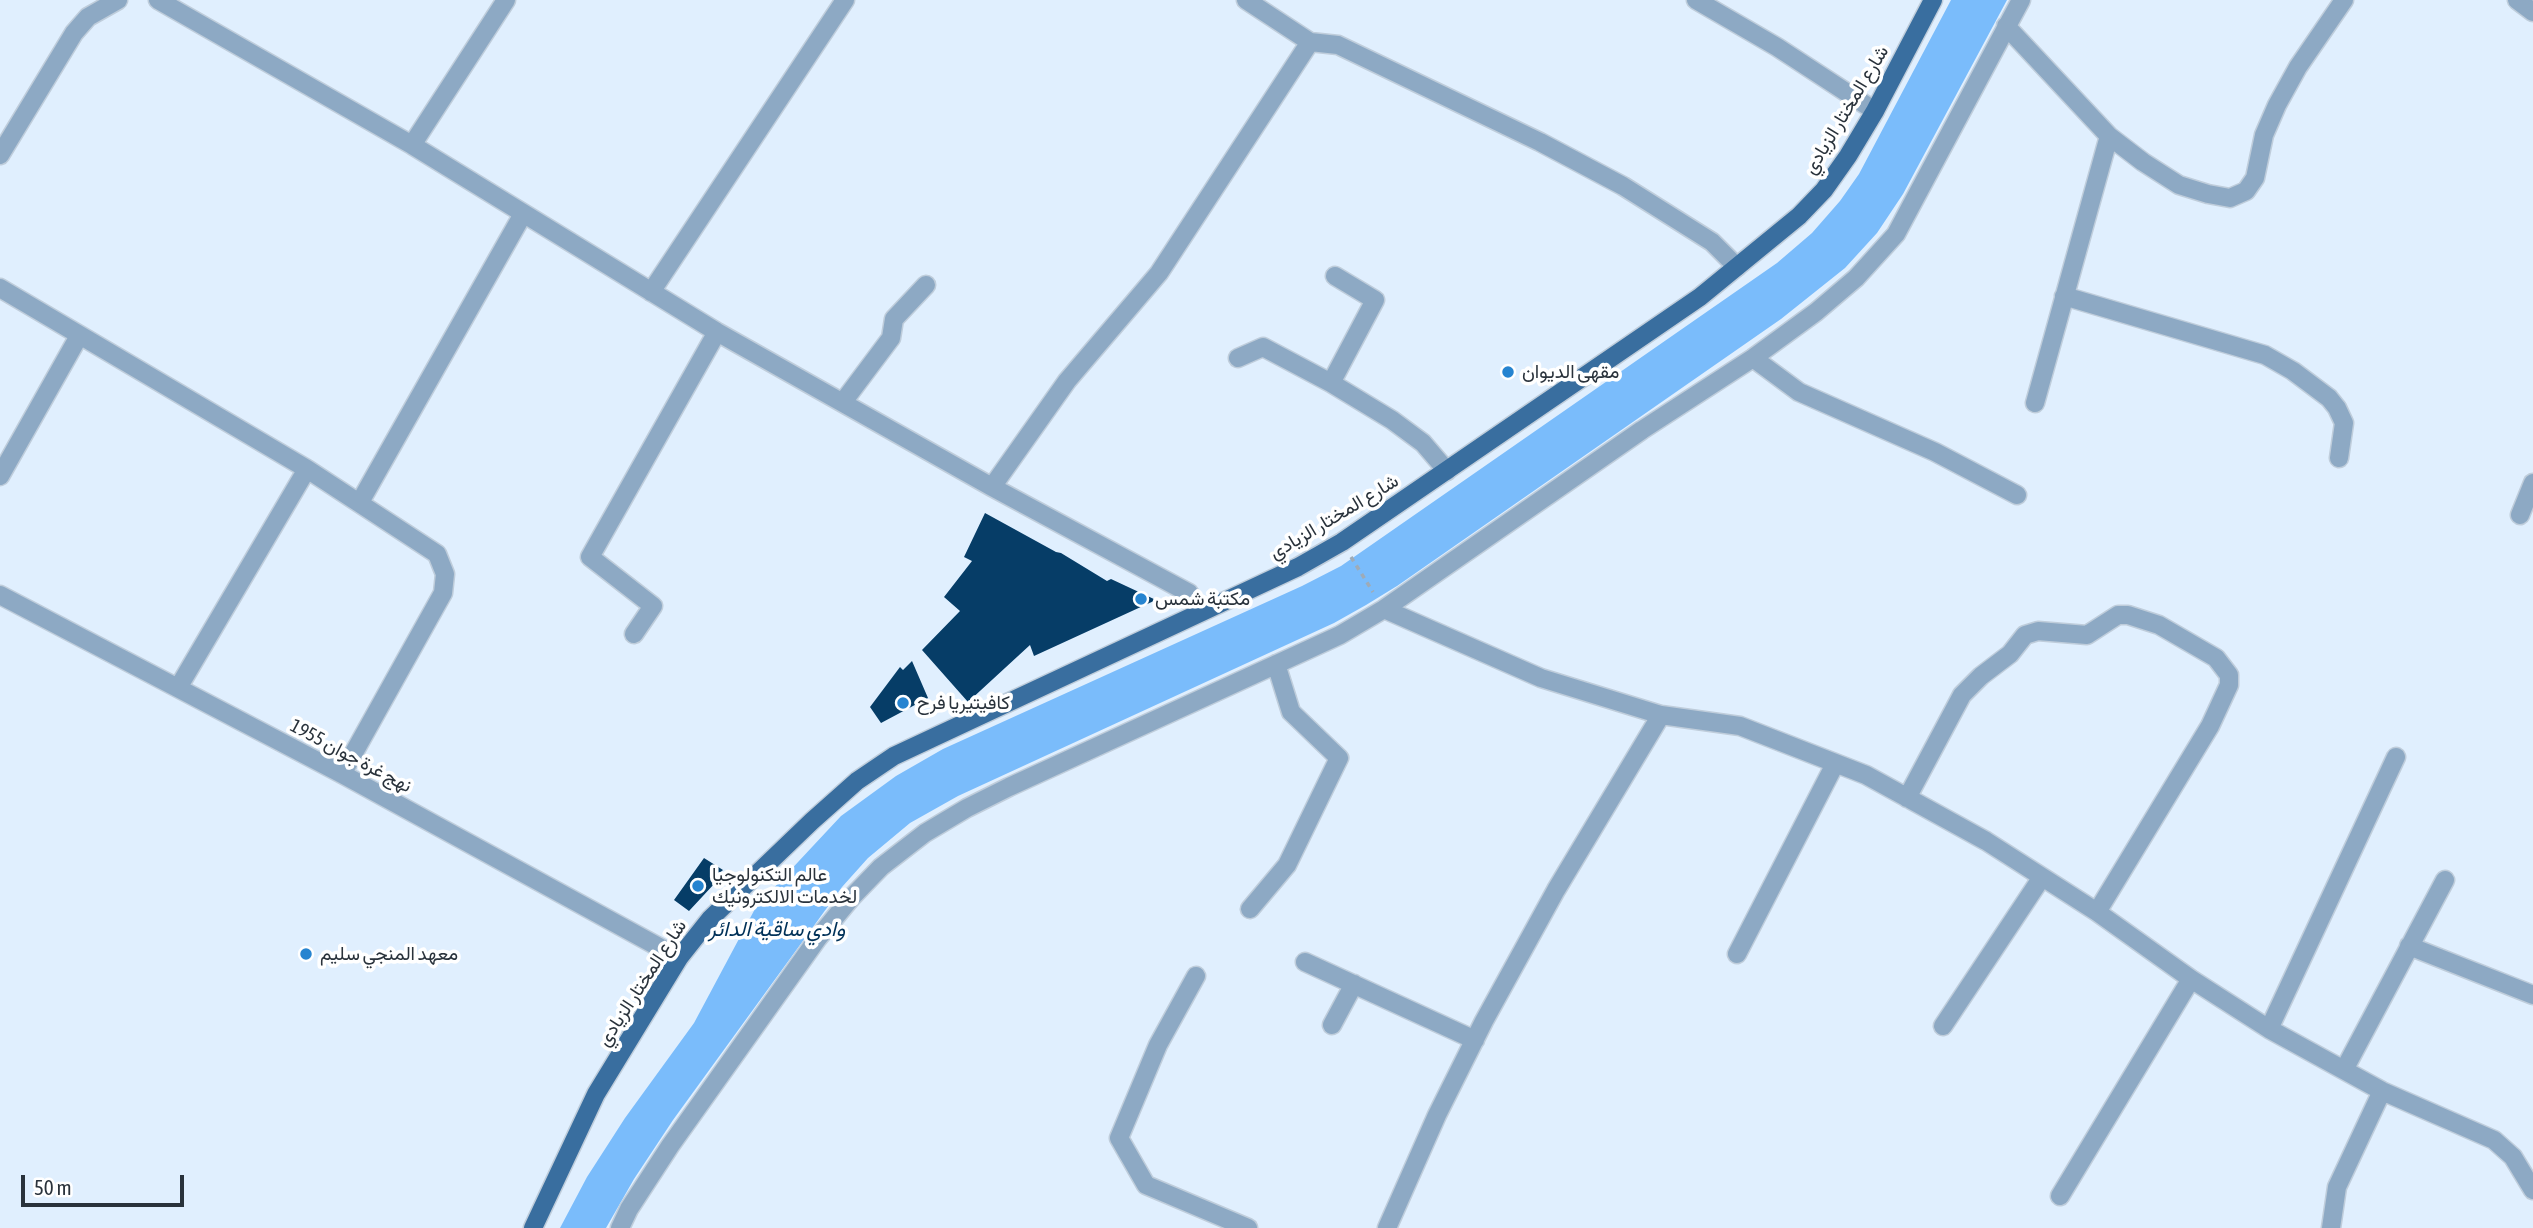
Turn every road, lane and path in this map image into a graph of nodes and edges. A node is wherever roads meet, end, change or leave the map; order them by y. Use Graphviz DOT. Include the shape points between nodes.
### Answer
graph roads {
  1 [pos="118,0"];
  2 [pos="158,0"];
  3 [pos="506,0"];
  4 [pos="845,0"];
  5 [pos="1246,0"];
  6 [pos="1696,0"];
  7 [pos="1933,0"];
  8 [pos="2021,0"];
  9 [pos="2344,0"];
  10 [pos="2517,0"];
  11 [pos="2533,12"];
  12 [pos="2006,26"];
  13 [pos="1310,42"];
  14 [pos="1875,111"];
  15 [pos="2109,136"];
  16 [pos="412,145"];
  17 [pos="0,155"];
  18 [pos="523,214"];
  19 [pos="1737,267"];
  20 [pos="1335,276"];
  21 [pos="926,285"];
  22 [pos="0,288"];
  23 [pos="651,292"];
  24 [pos="2064,296"];
  25 [pos="717,332"];
  26 [pos="79,336"];
  27 [pos="1238,358"];
  28 [pos="1753,358"];
  29 [pos="1331,383"];
  30 [pos="843,402"];
  31 [pos="2035,403"];
  32 [pos="2339,458"];
  33 [pos="307,469"];
  34 [pos="1447,471"];
  35 [pos="0,476"];
  36 [pos="2533,483"];
  37 [pos="992,487"];
  38 [pos="2017,495"];
  39 [pos="360,502"];
  40 [pos="2520,515"];
  41 [pos="1342,542"];
  42 [pos="0,595"];
  43 [pos="1384,609"];
  44 [pos="1201,612"];
  45 [pos="634,634"];
  46 [pos="1276,664"];
  47 [pos="178,688"];
  48 [pos="1661,715"];
  49 [pos="2396,757"];
  50 [pos="1835,764"];
  51 [pos="342,774"];
  52 [pos="1907,798"];
  53 [pos="2042,877"];
  54 [pos="2445,880"];
  55 [pos="1250,909"];
  56 [pos="2097,912"];
  57 [pos="2409,946"];
  58 [pos="1737,954"];
  59 [pos="679,958"];
  60 [pos="1305,962"];
  61 [pos="1196,976"];
  62 [pos="2191,979"];
  63 [pos="1354,984"];
  64 [pos="2533,995"];
  65 [pos="1332,1025"];
  66 [pos="1943,1026"];
  67 [pos="2269,1029"];
  68 [pos="1475,1040"];
  69 [pos="2344,1070"];
  70 [pos="2382,1091"];
  71 [pos="2533,1190"];
  72 [pos="2060,1196"];
  73 [pos="533,1228"];
  74 [pos="620,1228"];
  75 [pos="1248,1228"];
  76 [pos="1387,1228"];
  77 [pos="2331,1228"];
  1 -- 17 [label="street" via="88,17 74,33"];
  2 -- 16 [label="street"];
  3 -- 16 [label="street"];
  4 -- 23 [label="street"];
  5 -- 13 [label="street"];
  6 -- 14 [label="street"];
  7 -- 14 [label="main road, شارع المختار الزيادي"];
  8 -- 12 [label="street"];
  9 -- 15 [label="street" via="2277,105 2264,135 2255,178 2246,191 2230,198 2179,185"];
  10 -- 11 [label="street"];
  12 -- 15 [label="street"];
  12 -- 28 [label="street" via="1896,234 1846,286"];
  13 -- 19 [label="street" via="1338,45 1588,167 1712,242"];
  13 -- 37 [label="street" via="1159,273 1067,381"];
  14 -- 19 [label="main road, شارع المختار الزيادي" via="1824,190 1800,216"];
  15 -- 24 [label="street"];
  16 -- 18 [label="street"];
  18 -- 23 [label="street"];
  18 -- 39 [label="street"];
  19 -- 34 [label="main road, شارع المختار الزيادي"];
  20 -- 29 [label="street" via="1375,300"];
  21 -- 30 [label="street" via="894,319 891,338"];
  22 -- 26 [label="street"];
  23 -- 25 [label="street"];
  24 -- 31 [label="street"];
  24 -- 32 [label="street" via="2265,355 2294,371 2337,408 2344,423"];
  25 -- 30 [label="street"];
  25 -- 45 [label="street" via="590,557 653,606"];
  26 -- 33 [label="street"];
  26 -- 35 [label="street"];
  27 -- 29 [label="street" via="1263,348"];
  28 -- 38 [label="street" via="1799,392 1935,452"];
  28 -- 43 [label="street"];
  29 -- 34 [label="street" via="1423,443"];
  30 -- 37 [label="street"];
  33 -- 39 [label="street"];
  33 -- 47 [label="street"];
  34 -- 41 [label="main road, شارع المختار الزيادي"];
  36 -- 40 [label="street"];
  37 -- 44 [label="street" via="1189,593"];
  39 -- 51 [label="street" via="437,554 444,574 443,593"];
  41 -- 43 [label="path"];
  41 -- 44 [label="main road, شارع المختار الزيادي"];
  42 -- 47 [label="street, نهج غرة جوان 1955"];
  43 -- 46 [label="street"];
  43 -- 48 [label="street" via="1541,678"];
  44 -- 59 [label="main road, شارع المختار الزيادي" via="894,755 812,821 710,919"];
  46 -- 55 [label="street" via="1291,712 1339,758 1287,865"];
  46 -- 74 [label="street" via="967,808 881,867 818,938 770,1004 670,1146"];
  47 -- 51 [label="street, نهج غرة جوان 1955"];
  48 -- 50 [label="street" via="1740,726"];
  48 -- 68 [label="street" via="1556,890"];
  49 -- 67 [label="street"];
  50 -- 52 [label="street"];
  50 -- 58 [label="street"];
  51 -- 59 [label="street, نهج غرة جوان 1955"];
  52 -- 53 [label="street"];
  52 -- 56 [label="street" via="1962,695 2001,663 2025,635 2038,631 2087,635 2118,615 2129,615 2159,625 2216,658 2229,675 2229,685 2215,716"];
  53 -- 56 [label="street"];
  53 -- 66 [label="street"];
  54 -- 57 [label="street"];
  56 -- 62 [label="street"];
  57 -- 64 [label="street"];
  57 -- 69 [label="street"];
  59 -- 73 [label="main road, شارع المختار الزيادي" via="596,1094"];
  60 -- 63 [label="street"];
  61 -- 75 [label="street" via="1158,1045 1119,1138 1146,1185"];
  62 -- 67 [label="street"];
  62 -- 72 [label="street"];
  63 -- 65 [label="street"];
  63 -- 68 [label="street"];
  67 -- 69 [label="street"];
  68 -- 76 [label="street"];
  69 -- 70 [label="street"];
  70 -- 71 [label="street" via="2494,1140 2513,1157"];
  70 -- 77 [label="street" via="2337,1187"];
}
